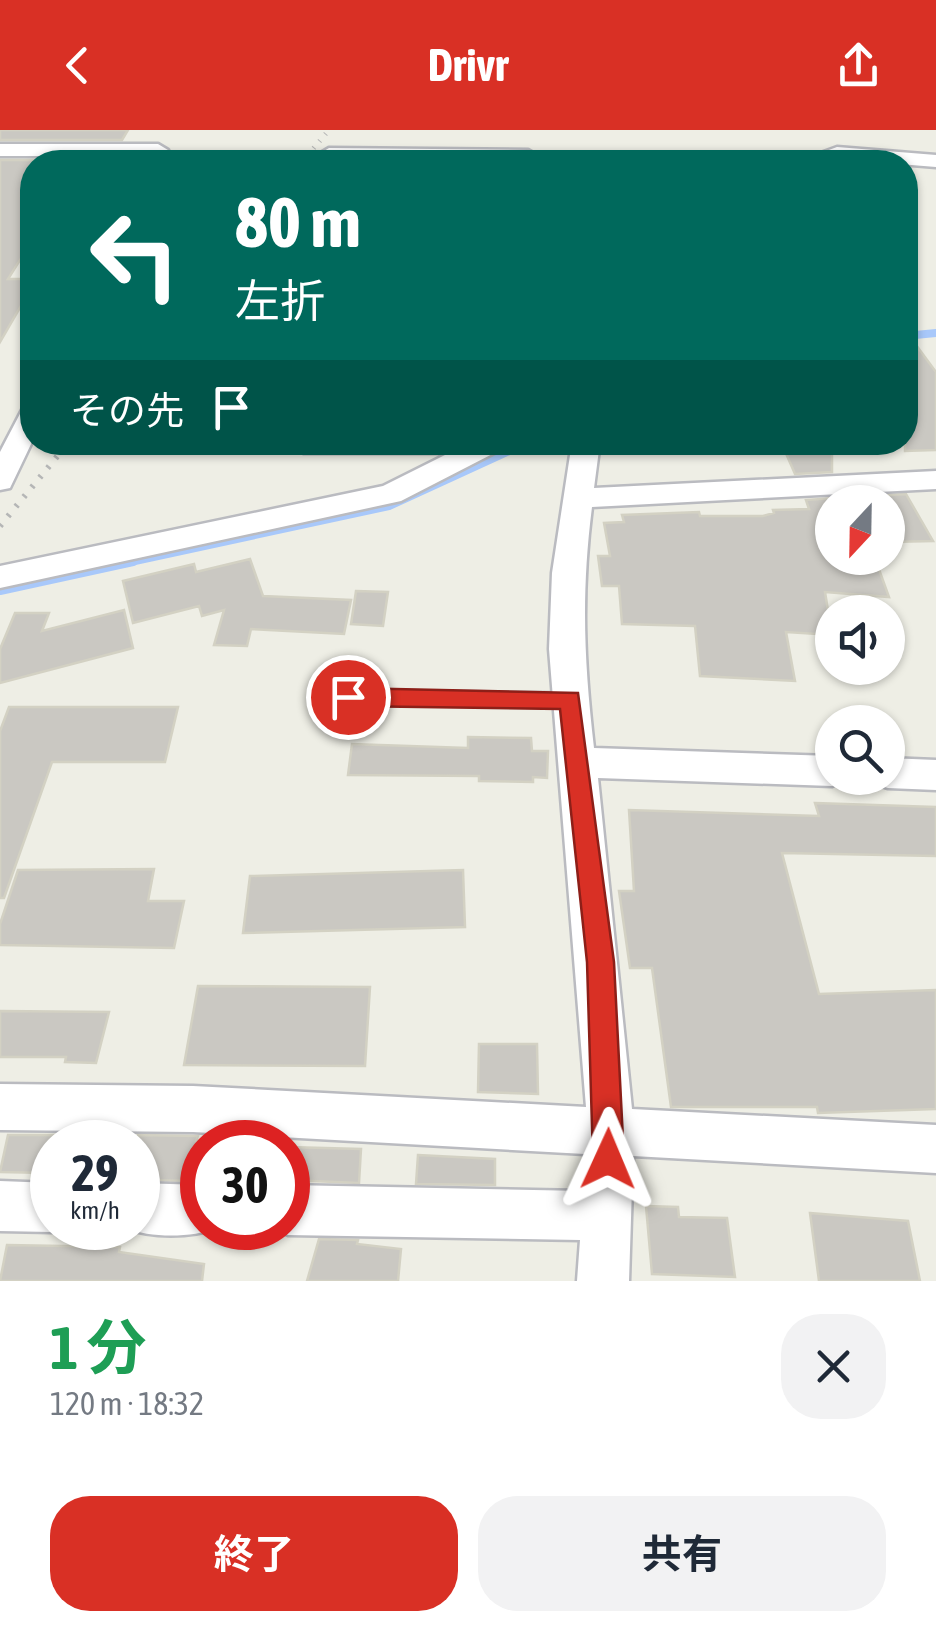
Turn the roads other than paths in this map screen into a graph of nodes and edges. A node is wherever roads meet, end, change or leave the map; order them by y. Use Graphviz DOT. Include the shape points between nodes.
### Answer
graph roads {
  1 [pos="525,133"];
  2 [pos="528,150"];
  3 [pos="20,439"];
  4 [pos="470,455"];
  5 [pos="584,455"];
  6 [pos="936,480"];
  7 [pos="0,481"];
  8 [pos="579,498"];
  9 [pos="0,577"];
  10 [pos="348,697"];
  11 [pos="570,700"];
  12 [pos="575,762"];
  13 [pos="815,770"];
  14 [pos="905,774"];
  15 [pos="936,775"];
  16 [pos="0,1107"];
  17 [pos="610,1131"];
  18 [pos="936,1149"];
  19 [pos="0,1206"];
  20 [pos="30,1206"];
  21 [pos="310,1210"];
  22 [pos="605,1216"];
  23 [pos="604,1281"];
  1 -- 2 [label="street"];
  3 -- 7 [label="street"];
  4 -- 9 [label="street" via="391,494"];
  5 -- 8 [label="street"];
  6 -- 8 [label="street"];
  8 -- 11 [label="street" via="568,573"];
  10 -- 11 [label="lane"];
  11 -- 12 [label="street"];
  12 -- 13 [label="street"];
  12 -- 17 [label="street" via="600,962"];
  14 -- 15 [label="street"];
  16 -- 17 [label="street" via="193,1109"];
  17 -- 18 [label="street"];
  17 -- 22 [label="street"];
  19 -- 20 [label="street"];
  21 -- 22 [label="street"];
  22 -- 23 [label="street"];
}
